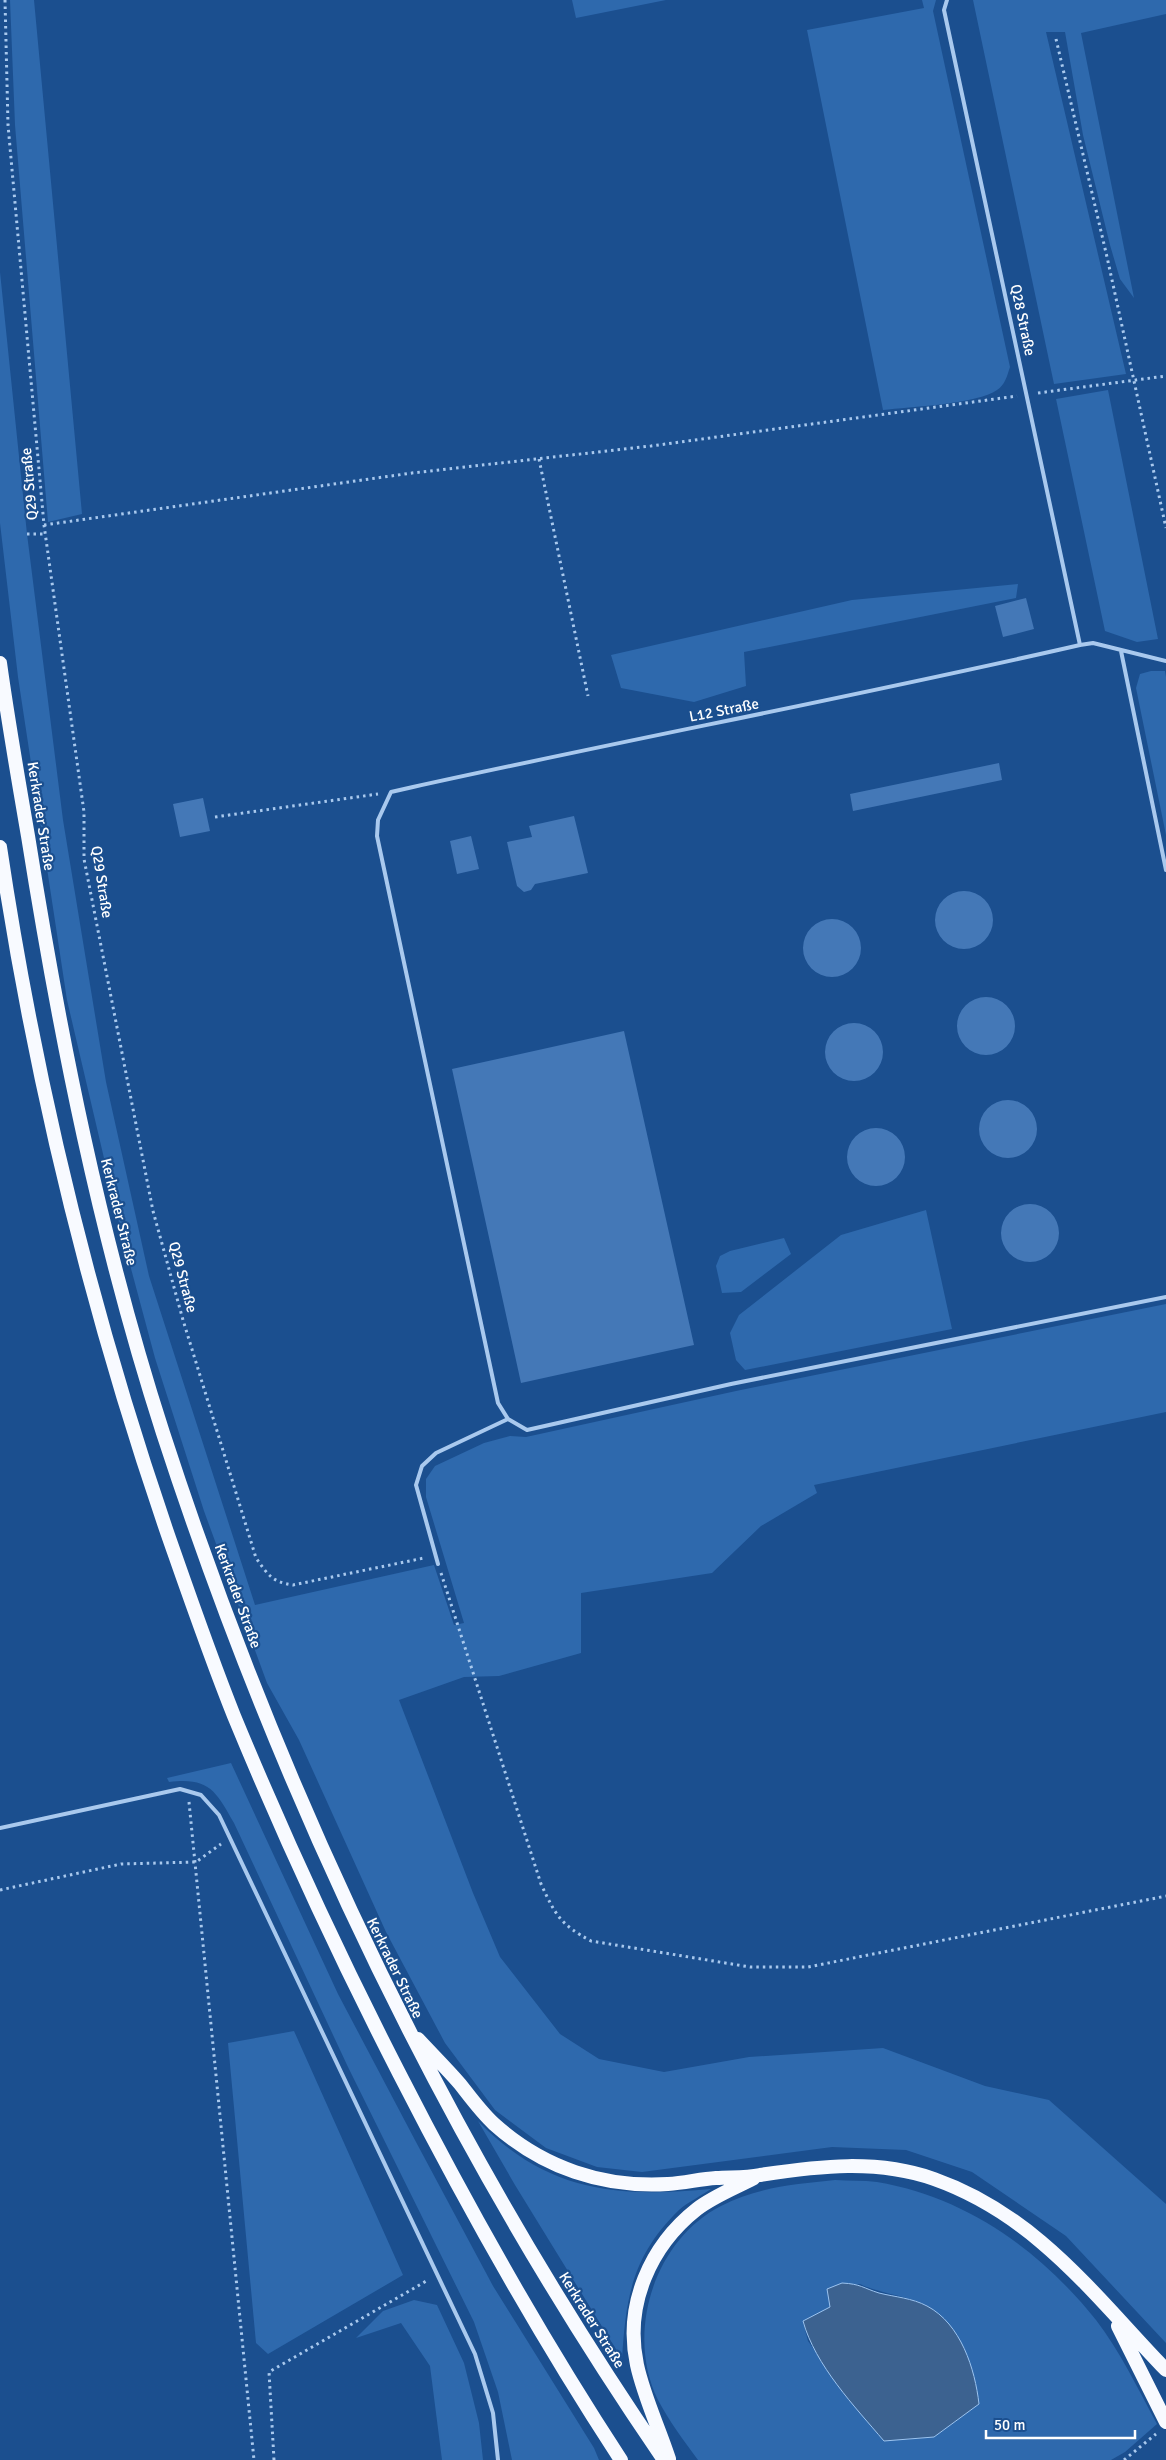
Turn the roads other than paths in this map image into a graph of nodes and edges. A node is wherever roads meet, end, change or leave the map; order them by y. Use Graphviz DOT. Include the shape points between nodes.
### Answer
graph roads {
  1 [pos="947,0"];
  2 [pos="1080,645"];
  3 [pos="1121,651"];
  4 [pos="1166,661"];
  5 [pos="0,663"];
  6 [pos="0,848"];
  7 [pos="1166,870"];
  8 [pos="1166,1297"];
  9 [pos="508,1419"];
  10 [pos="438,1564"];
  11 [pos="0,1828"];
  12 [pos="405,2026"];
  13 [pos="758,2176"];
  14 [pos="1113,2314"];
  15 [pos="1166,2370"];
  16 [pos="1162,2427"];
  17 [pos="498,2460"];
  18 [pos="621,2460"];
  19 [pos="664,2460"];
  20 [pos="669,2460"];
  1 -- 2 [label="lane, Q28 Straße" via="944,10"];
  2 -- 3 [label="lane, L12 Straße" via="1093,643"];
  2 -- 9 [label="lane, L12 Straße" via="917,683 608,744 391,792 378,820 379,846 498,1403"];
  3 -- 4 [label="lane, L12 Straße"];
  3 -- 7 [label="lane"];
  5 -- 12 [label="highway, Kerkrader Straße" via="46,947 78,1116 121,1289 162,1431 283,1760 339,1889"];
  6 -- 18 [label="highway" via="16,955 52,1131 93,1296 136,1442 233,1714 358,1994 446,2165 530,2315"];
  8 -- 9 [label="lane" via="731,1384 527,1430"];
  9 -- 10 [label="lane" via="436,1453 422,1466 416,1485"];
  11 -- 17 [label="lane" via="180,1789 201,1795 219,1815 475,2354 493,2413"];
  12 -- 13 [label="highway" via="494,2124 523,2147 564,2169 598,2179 642,2184"];
  12 -- 19 [label="highway, Kerkrader Straße" via="509,2216 582,2336"];
  13 -- 14 [label="highway" via="818,2166 860,2165 898,2169 935,2179 990,2205 1024,2227 1072,2268"];
  13 -- 20 [label="highway" via="707,2202 678,2226 661,2246 641,2286 634,2331 637,2365"];
  14 -- 15 [label="highway"];
  14 -- 16 [label="highway"];
}
